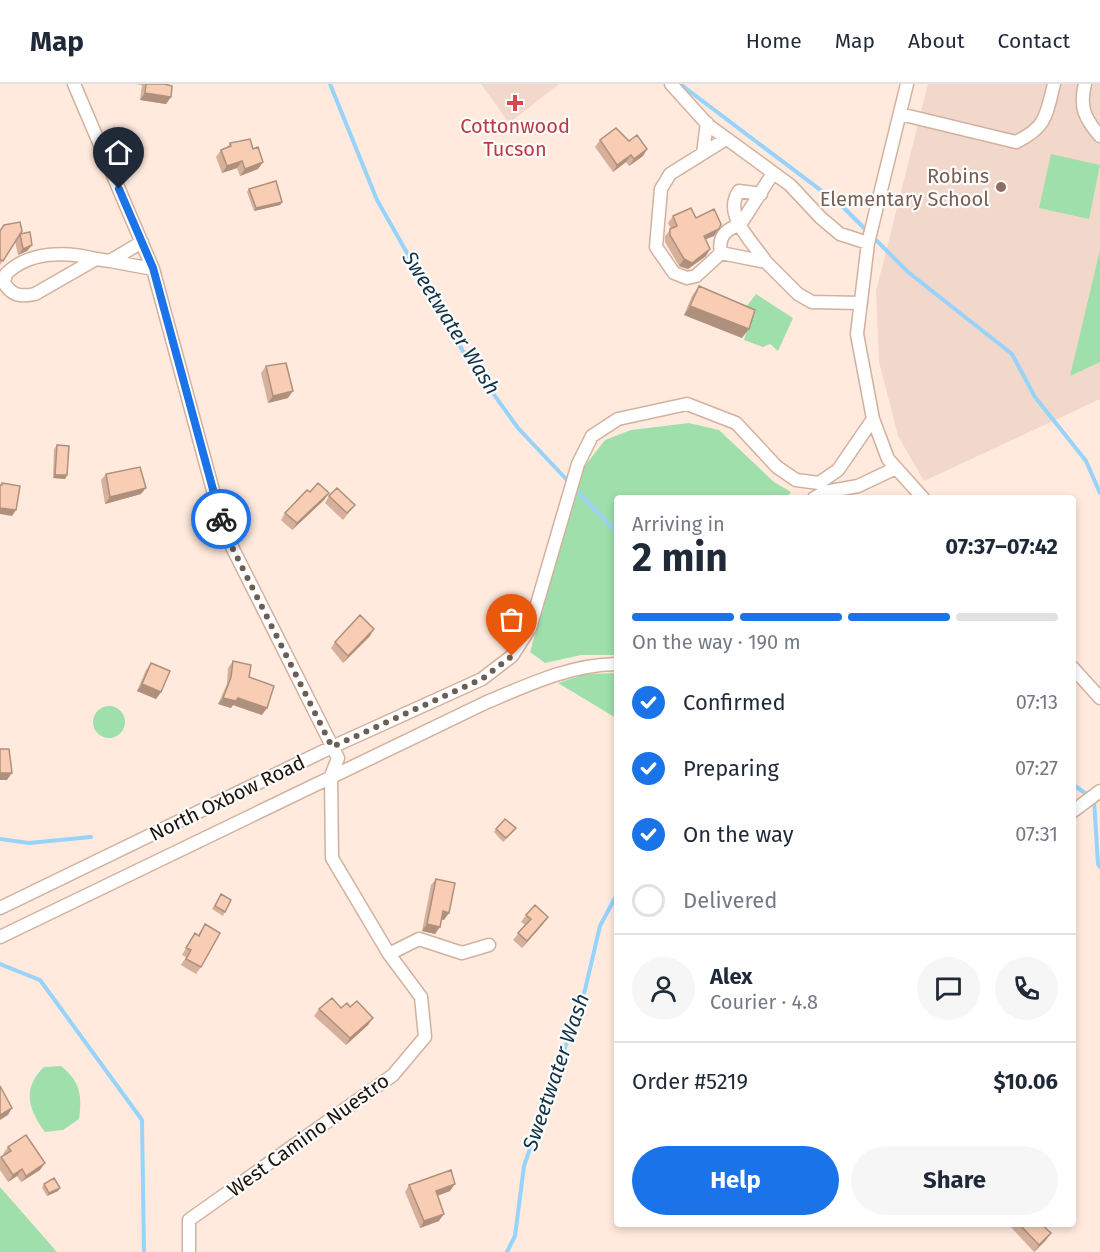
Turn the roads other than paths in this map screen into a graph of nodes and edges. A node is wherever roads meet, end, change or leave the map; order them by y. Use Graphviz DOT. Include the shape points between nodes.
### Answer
graph roads {
  1 [pos="74,84"];
  2 [pos="671,84"];
  3 [pos="907,84"];
  4 [pos="1054,84"];
  5 [pos="1085,84"];
  6 [pos="900,114"];
  7 [pos="707,123"];
  8 [pos="1100,136"];
  9 [pos="726,139"];
  10 [pos="703,153"];
  11 [pos="774,173"];
  12 [pos="761,194"];
  13 [pos="740,225"];
  14 [pos="142,242"];
  15 [pos="868,243"];
  16 [pos="722,253"];
  17 [pos="96,259"];
  18 [pos="110,261"];
  19 [pos="766,262"];
  20 [pos="153,268"];
  21 [pos="861,303"];
  22 [pos="873,418"];
  23 [pos="896,468"];
  24 [pos="820,495"];
  25 [pos="920,495"];
  26 [pos="614,664"];
  27 [pos="1076,671"];
  28 [pos="1100,698"];
  29 [pos="332,747"];
  30 [pos="331,776"];
  31 [pos="1100,791"];
  32 [pos="1076,809"];
  33 [pos="0,908"];
  34 [pos="0,937"];
  35 [pos="489,945"];
  36 [pos="389,954"];
  37 [pos="189,1252"];
  1 -- 14 [label="street, West Camino Nuestro"];
  2 -- 7 [label="street"];
  3 -- 6 [label="street"];
  4 -- 6 [label="street" via="1044,122 1034,134 1016,142"];
  5 -- 8 [label="street" via="1081,100 1086,121"];
  6 -- 15 [label="street"];
  7 -- 9 [label="street"];
  7 -- 10 [label="street"];
  9 -- 10 [label="street"];
  9 -- 11 [label="street"];
  10 -- 16 [label="street" via="670,174 661,189 656,247 674,273 687,278 696,276"];
  11 -- 12 [label="street"];
  11 -- 15 [label="street" via="840,234"];
  12 -- 13 [label="street"];
  12 -- 13 [label="street" via="739,191 733,199 733,212"];
  13 -- 16 [label="street" via="728,228 721,238"];
  13 -- 19 [label="street"];
  14 -- 18 [label="street"];
  14 -- 20 [label="street, West Camino Nuestro"];
  15 -- 21 [label="street"];
  16 -- 19 [label="street"];
  17 -- 17 [label="street" via="35,294 16,295 4,283 6,274 24,261 74,253"];
  17 -- 18 [label="street"];
  18 -- 20 [label="street"];
  19 -- 21 [label="street" via="798,294 812,302"];
  20 -- 29 [label="street, West Camino Nuestro" via="224,531"];
  21 -- 22 [label="street" via="857,334"];
  22 -- 23 [label="street" via="888,459"];
  22 -- 29 [label="street, North Oxbow Road" via="838,470 819,483 796,480 777,467 736,423 687,404 618,419 592,436 578,464 530,628 512,656 482,679"];
  23 -- 24 [label="street" via="858,486"];
  23 -- 25 [label="street"];
  26 -- 30 [label="street, North Oxbow Road" via="587,665 556,674"];
  27 -- 28 [label="street"];
  29 -- 30 [label="street, West Camino Nuestro" via="338,758"];
  29 -- 33 [label="street, North Oxbow Road"];
  30 -- 34 [label="street, North Oxbow Road"];
  30 -- 36 [label="street, West Camino Nuestro" via="332,858"];
  31 -- 32 [label="street"];
  35 -- 36 [label="street" via="462,952 419,939"];
  36 -- 37 [label="street, West Camino Nuestro" via="421,997 424,1037 393,1075 189,1220"];
}
